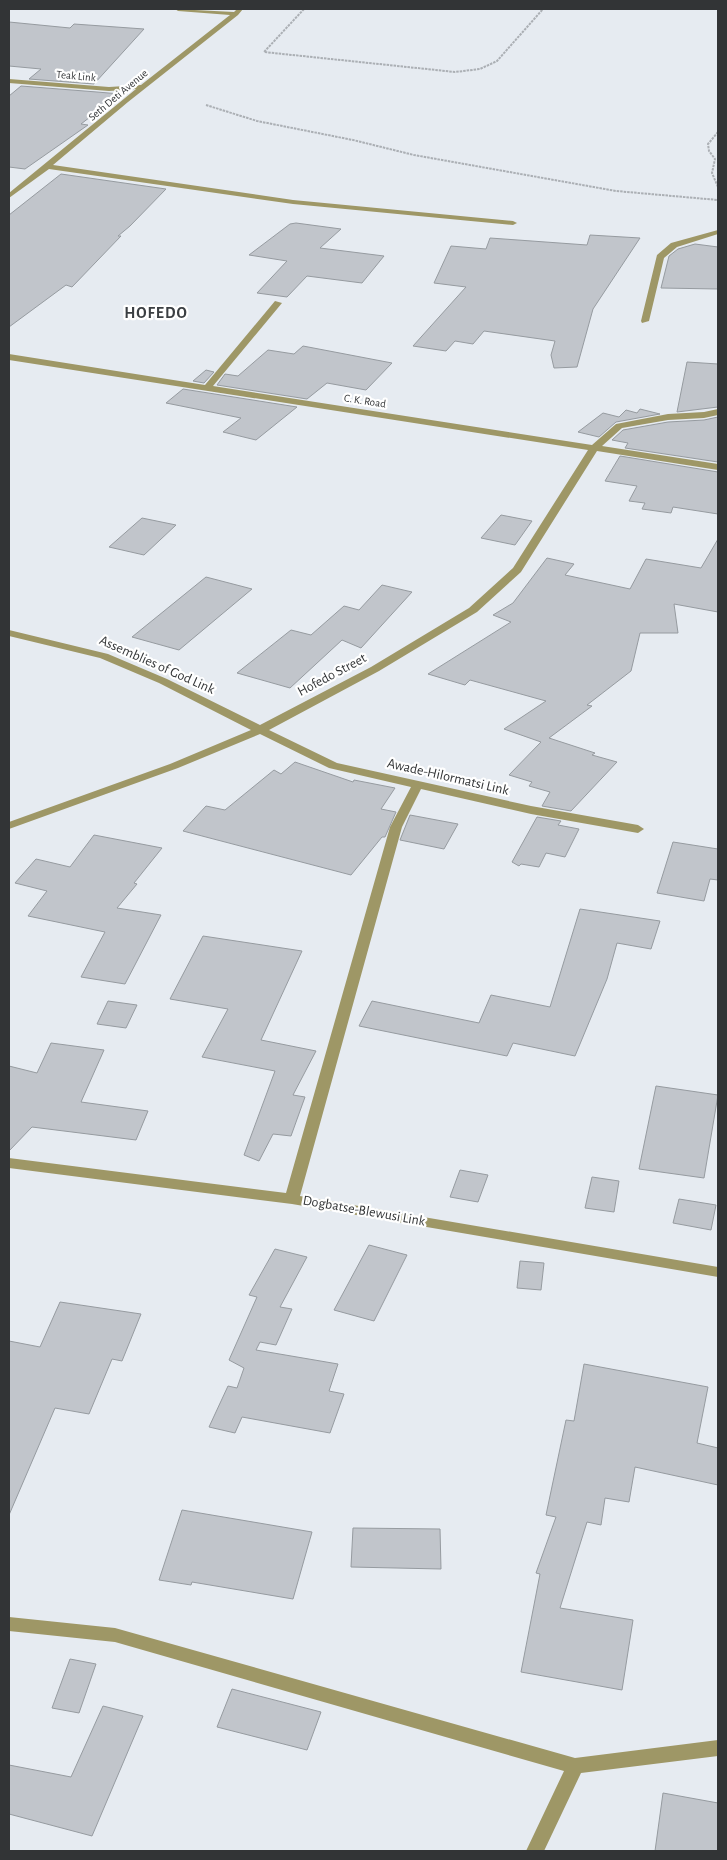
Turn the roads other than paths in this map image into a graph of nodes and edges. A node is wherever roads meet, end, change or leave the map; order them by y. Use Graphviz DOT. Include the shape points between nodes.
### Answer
graph roads {
  1 [pos="178,9"];
  2 [pos="238,11"];
  3 [pos="9,81"];
  4 [pos="142,87"];
  5 [pos="49,167"];
  6 [pos="9,196"];
  7 [pos="513,223"];
  8 [pos="718,232"];
  9 [pos="278,303"];
  10 [pos="645,321"];
  11 [pos="9,357"];
  12 [pos="207,388"];
  13 [pos="718,412"];
  14 [pos="594,448"];
  15 [pos="718,467"];
  16 [pos="9,633"];
  17 [pos="260,730"];
  18 [pos="418,785"];
  19 [pos="9,826"];
  20 [pos="638,829"];
  21 [pos="9,1163"];
  22 [pos="292,1199"];
  23 [pos="718,1272"];
  24 [pos="9,1624"];
  25 [pos="718,1748"];
  26 [pos="576,1766"];
  27 [pos="535,1851"];
  1 -- 2 [label="street"];
  2 -- 4 [label="street, Seth Deti Avenue"];
  3 -- 4 [label="street, Teak Link" via="109,89"];
  4 -- 5 [label="street, Seth Deti Avenue"];
  5 -- 6 [label="street, Seth Deti Avenue"];
  5 -- 7 [label="street" via="293,202"];
  8 -- 10 [label="street" via="674,245 660,257"];
  9 -- 12 [label="street"];
  11 -- 12 [label="street, C. K. Road"];
  12 -- 14 [label="street, C. K. Road"];
  13 -- 14 [label="street, Hofedo Street" via="619,426"];
  14 -- 15 [label="street, C. K. Road"];
  14 -- 17 [label="street, Hofedo Street" via="517,570 473,610 375,670"];
  16 -- 17 [label="street, Assemblies of God Link" via="104,656 163,681"];
  17 -- 18 [label="street, Awade-Hilormatsi Link" via="333,766"];
  17 -- 19 [label="street, Hofedo Street" via="174,766"];
  18 -- 20 [label="street, Awade-Hilormatsi Link" via="530,810"];
  18 -- 22 [label="street" via="396,827"];
  21 -- 22 [label="street, Dogbatse-Blewusi Link"];
  22 -- 23 [label="street, Dogbatse-Blewusi Link"];
  24 -- 26 [label="street" via="115,1636"];
  25 -- 26 [label="street"];
  26 -- 27 [label="street"];
}
